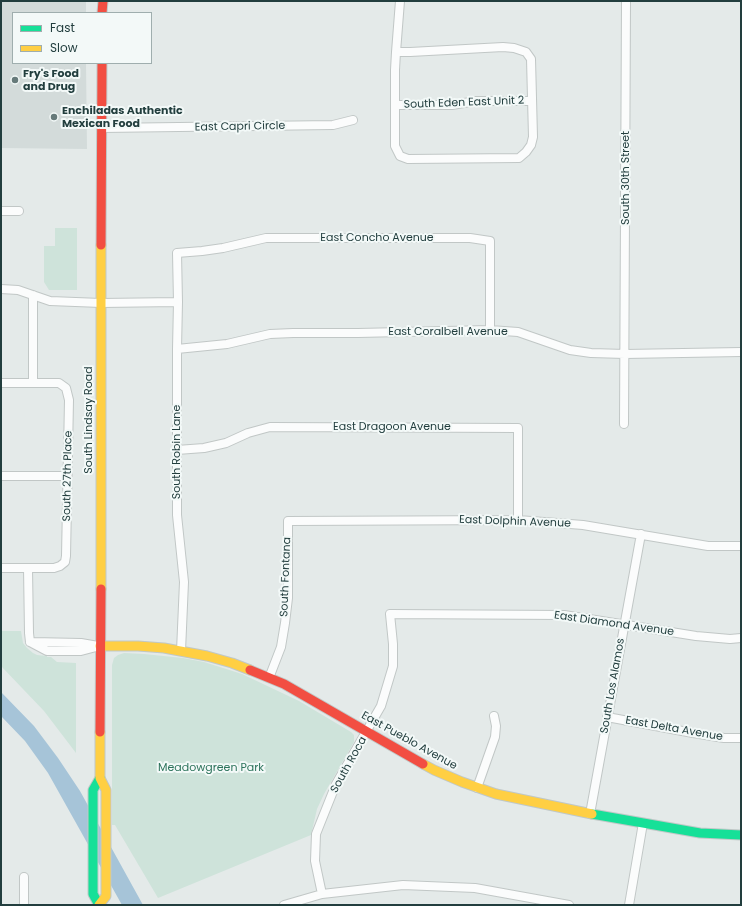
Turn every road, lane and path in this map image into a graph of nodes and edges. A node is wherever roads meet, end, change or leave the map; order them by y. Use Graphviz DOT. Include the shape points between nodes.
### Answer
graph roads {
  1 [pos="102,1"];
  2 [pos="400,1"];
  3 [pos="626,1"];
  4 [pos="102,12"];
  5 [pos="396,52"];
  6 [pos="102,64"];
  7 [pos="532,101"];
  8 [pos="395,105"];
  9 [pos="353,120"];
  10 [pos="102,128"];
  11 [pos="1,212"];
  12 [pos="19,212"];
  13 [pos="177,253"];
  14 [pos="1,289"];
  15 [pos="33,295"];
  16 [pos="178,302"];
  17 [pos="101,303"];
  18 [pos="490,330"];
  19 [pos="177,349"];
  20 [pos="741,352"];
  21 [pos="625,354"];
  22 [pos="741,356"];
  23 [pos="1,383"];
  24 [pos="33,384"];
  25 [pos="624,424"];
  26 [pos="177,450"];
  27 [pos="1,476"];
  28 [pos="67,476"];
  29 [pos="518,520"];
  30 [pos="288,521"];
  31 [pos="641,534"];
  32 [pos="741,546"];
  33 [pos="1,568"];
  34 [pos="28,568"];
  35 [pos="390,614"];
  36 [pos="624,625"];
  37 [pos="741,638"];
  38 [pos="100,646"];
  39 [pos="181,651"];
  40 [pos="269,678"];
  41 [pos="494,716"];
  42 [pos="607,718"];
  43 [pos="367,732"];
  44 [pos="741,738"];
  45 [pos="100,778"];
  46 [pos="477,788"];
  47 [pos="590,814"];
  48 [pos="643,823"];
  49 [pos="741,835"];
  50 [pos="24,877"];
  51 [pos="322,894"];
  52 [pos="24,905"];
  53 [pos="99,905"];
  54 [pos="284,905"];
  55 [pos="569,905"];
  56 [pos="629,905"];
  1 -- 4 [label="main road"];
  2 -- 5 [label="street, South Eden East Unit 2"];
  3 -- 21 [label="street, South 30th Street"];
  5 -- 7 [label="street, South Eden East Unit 2" via="503,47 526,52 532,59"];
  5 -- 8 [label="street, South Eden East Unit 2"];
  6 -- 10 [label="main road, South Lindsay Road"];
  7 -- 8 [label="street, South Eden East Unit 2"];
  7 -- 8 [label="street, South Eden East Unit 2" via="533,137 531,145 519,158 408,159 400,156 395,146"];
  9 -- 10 [label="street, East Capri Circle" via="333,125"];
  10 -- 17 [label="main road, South Lindsay Road"];
  11 -- 12 [label="street"];
  13 -- 16 [label="street, South Robin Lane"];
  13 -- 18 [label="street, East Concho Avenue" via="223,248 266,238 470,238 490,241"];
  14 -- 15 [label="street" via="18,290"];
  15 -- 17 [label="street" via="50,301"];
  15 -- 24 [label="street"];
  16 -- 17 [label="street"];
  16 -- 19 [label="street, South Robin Lane"];
  17 -- 38 [label="main road, South Lindsay Road"];
  18 -- 19 [label="street, East Coralbell Avenue" via="270,334 227,344"];
  18 -- 21 [label="street, East Coralbell Avenue" via="518,332 570,350"];
  19 -- 26 [label="street, South Robin Lane"];
  20 -- 21 [label="street, East Coralbell Avenue"];
  20 -- 22 [label="street"];
  21 -- 25 [label="street, South 30th Street"];
  23 -- 24 [label="street"];
  24 -- 28 [label="street, South 27th Place" via="59,384 66,388 69,400"];
  26 -- 29 [label="street, East Dragoon Avenue" via="226,444 248,432 270,427 518,428"];
  26 -- 39 [label="street, South Robin Lane" via="177,515 184,582"];
  27 -- 28 [label="street"];
  28 -- 34 [label="street, South 27th Place" via="66,556 63,564 54,568"];
  29 -- 30 [label="street, East Dolphin Avenue"];
  29 -- 31 [label="street, East Dolphin Avenue" via="583,525"];
  30 -- 40 [label="street, South Fontana" via="288,598 285,624 281,646"];
  31 -- 32 [label="street, East Dolphin Avenue" via="708,546"];
  31 -- 36 [label="street, South Los Alamos"];
  33 -- 34 [label="street"];
  34 -- 38 [label="street, East Pueblo Avenue" via="30,642 47,651 81,651"];
  35 -- 36 [label="street, East Diamond Avenue" via="564,615"];
  35 -- 43 [label="street, South Roca" via="393,666 381,706"];
  36 -- 37 [label="street, East Diamond Avenue" via="696,636"];
  36 -- 42 [label="street, South Los Alamos"];
  38 -- 39 [label="main road, East Pueblo Avenue" via="138,646"];
  38 -- 45 [label="main road, South Lindsay Road"];
  39 -- 40 [label="main road, East Pueblo Avenue" via="232,663"];
  40 -- 43 [label="main road, East Pueblo Avenue"];
  41 -- 46 [label="street" via="495,737"];
  42 -- 44 [label="street, East Delta Avenue"];
  42 -- 47 [label="street, South Los Alamos"];
  43 -- 46 [label="main road, East Pueblo Avenue" via="434,770"];
  43 -- 51 [label="street, South Roca" via="336,784 316,834 315,860"];
  45 -- 53 [label="main road, South Lindsay Road" via="93,790 93,894"];
  45 -- 53 [label="main road, South Lindsay Road" via="106,790 106,896"];
  46 -- 47 [label="main road, East Pueblo Avenue"];
  47 -- 48 [label="main road, East Pueblo Avenue"];
  48 -- 49 [label="main road, East Pueblo Avenue" via="700,833"];
  48 -- 56 [label="street"];
  50 -- 52 [label="street"];
  51 -- 54 [label="street"];
  51 -- 55 [label="street" via="402,885 475,888"];
}
